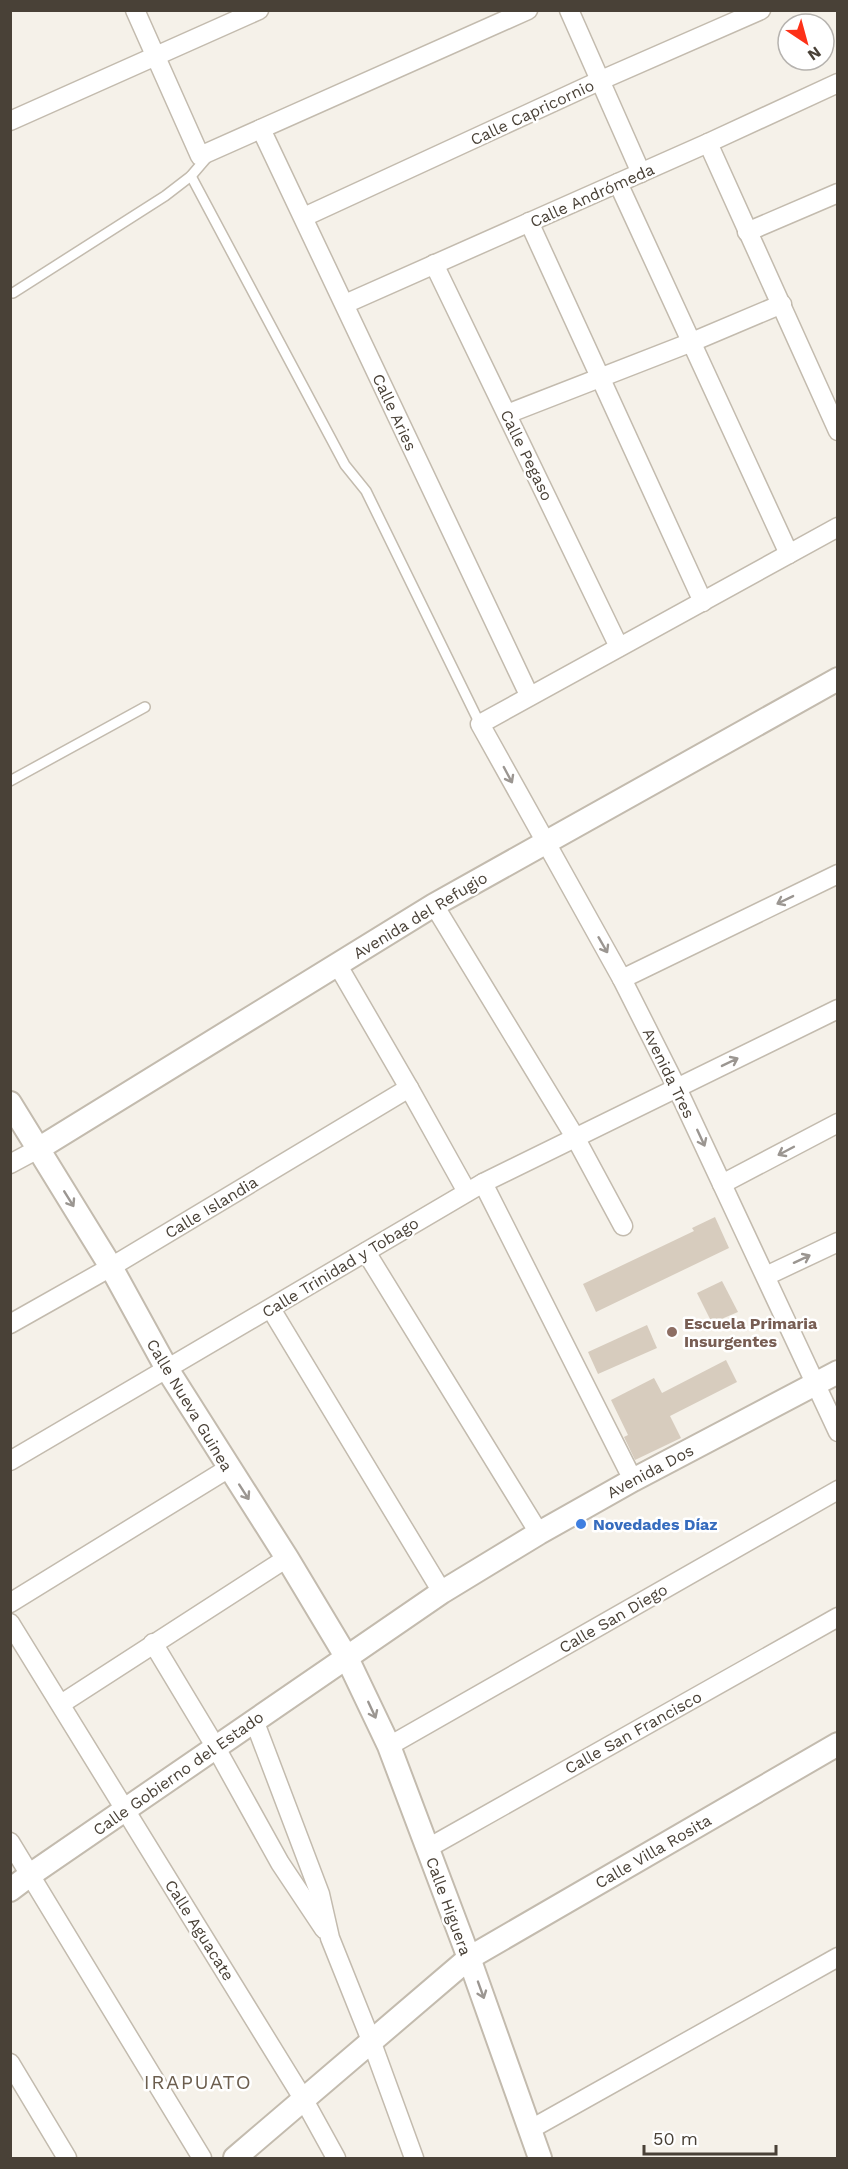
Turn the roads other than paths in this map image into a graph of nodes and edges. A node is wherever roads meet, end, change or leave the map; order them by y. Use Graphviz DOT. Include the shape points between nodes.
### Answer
graph roads {
  1 [pos="135,10"];
  2 [pos="259,10"];
  3 [pos="528,10"];
  4 [pos="569,10"];
  5 [pos="762,10"];
  6 [pos="155,58"];
  7 [pos="599,81"];
  8 [pos="837,83"];
  9 [pos="10,121"];
  10 [pos="261,129"];
  11 [pos="708,143"];
  12 [pos="206,154"];
  13 [pos="640,173"];
  14 [pos="191,176"];
  15 [pos="618,183"];
  16 [pos="837,194"];
  17 [pos="304,217"];
  18 [pos="529,222"];
  19 [pos="747,232"];
  20 [pos="434,264"];
  21 [pos="13,293"];
  22 [pos="345,304"];
  23 [pos="782,304"];
  24 [pos="692,342"];
  25 [pos="600,377"];
  26 [pos="507,414"];
  27 [pos="835,420"];
  28 [pos="837,527"];
  29 [pos="789,554"];
  30 [pos="702,602"];
  31 [pos="619,646"];
  32 [pos="837,679"];
  33 [pos="529,696"];
  34 [pos="145,707"];
  35 [pos="480,724"];
  36 [pos="10,781"];
  37 [pos="545,842"];
  38 [pos="837,874"];
  39 [pos="434,905"];
  40 [pos="337,964"];
  41 [pos="622,979"];
  42 [pos="837,1009"];
  43 [pos="409,1088"];
  44 [pos="677,1088"];
  45 [pos="10,1103"];
  46 [pos="837,1124"];
  47 [pos="575,1137"];
  48 [pos="38,1149"];
  49 [pos="10,1164"];
  50 [pos="483,1183"];
  51 [pos="722,1184"];
  52 [pos="467,1192"];
  53 [pos="623,1226"];
  54 [pos="837,1242"];
  55 [pos="366,1252"];
  56 [pos="111,1267"];
  57 [pos="766,1276"];
  58 [pos="271,1309"];
  59 [pos="10,1324"];
  60 [pos="167,1369"];
  61 [pos="837,1372"];
  62 [pos="814,1385"];
  63 [pos="837,1432"];
  64 [pos="10,1461"];
  65 [pos="229,1468"];
  66 [pos="633,1480"];
  67 [pos="837,1490"];
  68 [pos="539,1533"];
  69 [pos="287,1558"];
  70 [pos="442,1592"];
  71 [pos="10,1603"];
  72 [pos="837,1617"];
  73 [pos="10,1623"];
  74 [pos="153,1643"];
  75 [pos="347,1658"];
  76 [pos="61,1704"];
  77 [pos="254,1720"];
  78 [pos="837,1744"];
  79 [pos="215,1746"];
  80 [pos="389,1746"];
  81 [pos="125,1809"];
  82 [pos="10,1842"];
  83 [pos="428,1848"];
  84 [pos="30,1875"];
  85 [pos="10,1890"];
  86 [pos="330,1938"];
  87 [pos="837,1957"];
  88 [pos="469,1958"];
  89 [pos="372,2043"];
  90 [pos="10,2063"];
  91 [pos="304,2100"];
  92 [pos="531,2129"];
  93 [pos="67,2158"];
  94 [pos="202,2158"];
  95 [pos="235,2158"];
  96 [pos="336,2158"];
  97 [pos="414,2158"];
  98 [pos="540,2158"];
  1 -- 6 [label="street"];
  2 -- 6 [label="street"];
  3 -- 10 [label="street"];
  4 -- 7 [label="street"];
  5 -- 7 [label="street, Calle Capricornio"];
  6 -- 9 [label="street"];
  6 -- 12 [label="street"];
  7 -- 13 [label="street"];
  7 -- 17 [label="street, Calle Capricornio"];
  8 -- 11 [label="street, Calle Andrómeda"];
  10 -- 12 [label="street"];
  10 -- 17 [label="street, Calle Aries"];
  11 -- 13 [label="street, Calle Andrómeda"];
  11 -- 19 [label="street"];
  12 -- 14 [label="lane"];
  13 -- 15 [label="street, Calle Andrómeda"];
  14 -- 21 [label="lane"];
  14 -- 35 [label="lane" via="345,465 366,491"];
  15 -- 18 [label="street, Calle Andrómeda"];
  15 -- 24 [label="street"];
  16 -- 19 [label="street"];
  17 -- 22 [label="street, Calle Aries"];
  18 -- 20 [label="street, Calle Andrómeda"];
  18 -- 25 [label="street"];
  19 -- 23 [label="street"];
  20 -- 22 [label="street, Calle Andrómeda"];
  20 -- 26 [label="street, Calle Pegaso"];
  22 -- 33 [label="street, Calle Aries"];
  23 -- 24 [label="street"];
  23 -- 27 [label="street"];
  24 -- 25 [label="street"];
  24 -- 29 [label="street"];
  25 -- 26 [label="street"];
  25 -- 30 [label="street"];
  26 -- 31 [label="street, Calle Pegaso"];
  28 -- 29 [label="street"];
  29 -- 30 [label="street"];
  30 -- 31 [label="street"];
  31 -- 33 [label="street"];
  32 -- 37 [label="street, Avenida del Refugio"];
  33 -- 35 [label="street"];
  34 -- 36 [label="lane"];
  35 -- 37 [label="street, Avenida Tres, one-way"];
  37 -- 39 [label="street, Avenida del Refugio"];
  37 -- 41 [label="street, Avenida Tres, one-way"];
  38 -- 41 [label="street, one-way"];
  39 -- 40 [label="street, Avenida del Refugio"];
  39 -- 47 [label="street"];
  40 -- 43 [label="street"];
  40 -- 48 [label="street, Avenida del Refugio"];
  41 -- 44 [label="street, Avenida Tres"];
  44 -- 42 [label="street, Calle Trinidad y Tobago, one-way"];
  43 -- 52 [label="street"];
  43 -- 56 [label="street, Calle Islandia"];
  44 -- 47 [label="street, Calle Trinidad y Tobago"];
  44 -- 51 [label="street, Avenida Tres, one-way"];
  45 -- 48 [label="street, Calle Nueva Guinea"];
  46 -- 51 [label="street, one-way"];
  47 -- 50 [label="street, Calle Trinidad y Tobago"];
  47 -- 53 [label="street"];
  48 -- 49 [label="street, Avenida del Refugio"];
  48 -- 56 [label="street, Calle Nueva Guinea, one-way"];
  50 -- 52 [label="street, Calle Trinidad y Tobago"];
  50 -- 66 [label="street"];
  51 -- 57 [label="street, Avenida Tres"];
  52 -- 55 [label="street, Calle Trinidad y Tobago"];
  57 -- 54 [label="street, one-way"];
  55 -- 58 [label="street, Calle Trinidad y Tobago"];
  55 -- 68 [label="street"];
  56 -- 59 [label="street, Calle Islandia"];
  56 -- 60 [label="street, Calle Nueva Guinea"];
  57 -- 62 [label="street, Avenida Tres"];
  58 -- 60 [label="street, Calle Trinidad y Tobago"];
  58 -- 70 [label="street"];
  60 -- 64 [label="street, Calle Trinidad y Tobago"];
  60 -- 65 [label="street, Calle Nueva Guinea"];
  61 -- 62 [label="street, Avenida Dos"];
  62 -- 63 [label="street, Avenida Tres"];
  62 -- 66 [label="street, Avenida Dos"];
  65 -- 69 [label="street, Calle Nueva Guinea, one-way"];
  65 -- 71 [label="street"];
  66 -- 68 [label="street, Avenida Dos"];
  67 -- 80 [label="street, Calle San Diego"];
  68 -- 70 [label="street, Avenida Dos"];
  69 -- 74 [label="street"];
  69 -- 75 [label="street, Calle Nueva Guinea"];
  70 -- 75 [label="street, Avenida Dos"];
  72 -- 83 [label="street, Calle San Francisco"];
  73 -- 76 [label="street, Calle Aguacate"];
  74 -- 76 [label="street"];
  74 -- 79 [label="street"];
  75 -- 77 [label="street, Calle Gobierno del Estado"];
  75 -- 80 [label="street, Calle Higuera, one-way"];
  76 -- 81 [label="street, Calle Aguacate"];
  77 -- 79 [label="street, Calle Gobierno del Estado"];
  77 -- 86 [label="street" via="320,1894"];
  78 -- 88 [label="street, Calle Villa Rosita"];
  79 -- 81 [label="street, Calle Gobierno del Estado"];
  79 -- 86 [label="street" via="280,1863"];
  80 -- 83 [label="street, Calle Higuera"];
  81 -- 84 [label="street, Calle Gobierno del Estado"];
  81 -- 91 [label="street, Calle Aguacate"];
  82 -- 84 [label="street"];
  83 -- 88 [label="street, Calle Higuera"];
  84 -- 85 [label="street, Calle Gobierno del Estado"];
  84 -- 94 [label="street"];
  86 -- 89 [label="street"];
  87 -- 92 [label="street"];
  88 -- 89 [label="street, Calle Villa Rosita"];
  88 -- 92 [label="street, Calle Higuera, one-way"];
  89 -- 91 [label="street, Calle Villa Rosita"];
  89 -- 97 [label="street"];
  90 -- 93 [label="street"];
  91 -- 95 [label="street, Calle Villa Rosita"];
  91 -- 96 [label="street, Calle Aguacate"];
  92 -- 98 [label="street, Calle Higuera"];
}
